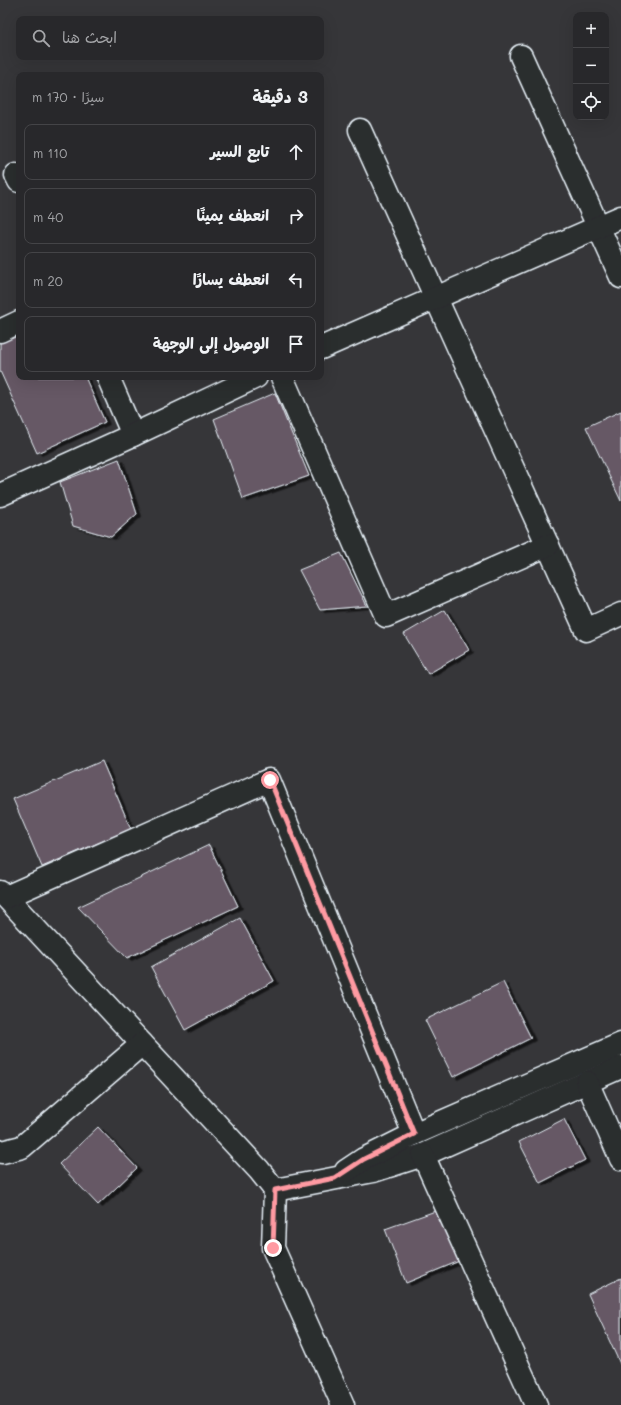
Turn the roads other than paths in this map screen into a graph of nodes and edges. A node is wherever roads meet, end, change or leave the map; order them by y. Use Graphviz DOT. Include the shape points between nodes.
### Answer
graph roads {
  1 [pos="521,56"];
  2 [pos="360,130"];
  3 [pos="621,217"];
  4 [pos="598,227"];
  5 [pos="621,277"];
  6 [pos="436,298"];
  7 [pos="16,323"];
  8 [pos="0,331"];
  9 [pos="324,347"];
  10 [pos="109,380"];
  11 [pos="250,380"];
  12 [pos="283,380"];
  13 [pos="133,435"];
  14 [pos="0,495"];
  15 [pos="548,545"];
  16 [pos="621,614"];
  17 [pos="3,895"];
  18 [pos="142,1044"];
  19 [pos="621,1044"];
  20 [pos="621,1068"];
  21 [pos="587,1082"];
  22 [pos="414,1134"];
  23 [pos="0,1151"];
  24 [pos="423,1155"];
  25 [pos="621,1159"];
  26 [pos="335,1178"];
  27 [pos="275,1190"];
  28 [pos="343,1405"];
  29 [pos="536,1405"];
  1 -- 4 [label="street"];
  2 -- 6 [label="street"];
  3 -- 4 [label="street"];
  4 -- 5 [label="street"];
  4 -- 6 [label="street"];
  6 -- 9 [label="street"];
  6 -- 15 [label="street"];
  7 -- 8 [label="street"];
  10 -- 13 [label="street"];
  11 -- 13 [label="street"];
  12 -- 15 [label="street" via="386,616"];
  13 -- 14 [label="street"];
  15 -- 16 [label="street" via="586,630"];
  17 -- 18 [label="street"];
  17 -- 22 [label="street" via="270,780"];
  18 -- 23 [label="street" via="22,1147"];
  18 -- 27 [label="street"];
  19 -- 22 [label="street"];
  20 -- 21 [label="street"];
  21 -- 24 [label="street"];
  21 -- 25 [label="street"];
  22 -- 26 [label="street" via="364,1159"];
  24 -- 26 [label="street" via="373,1171"];
  24 -- 29 [label="street"];
  26 -- 27 [label="street"];
  27 -- 28 [label="street" via="273,1248"];
}
